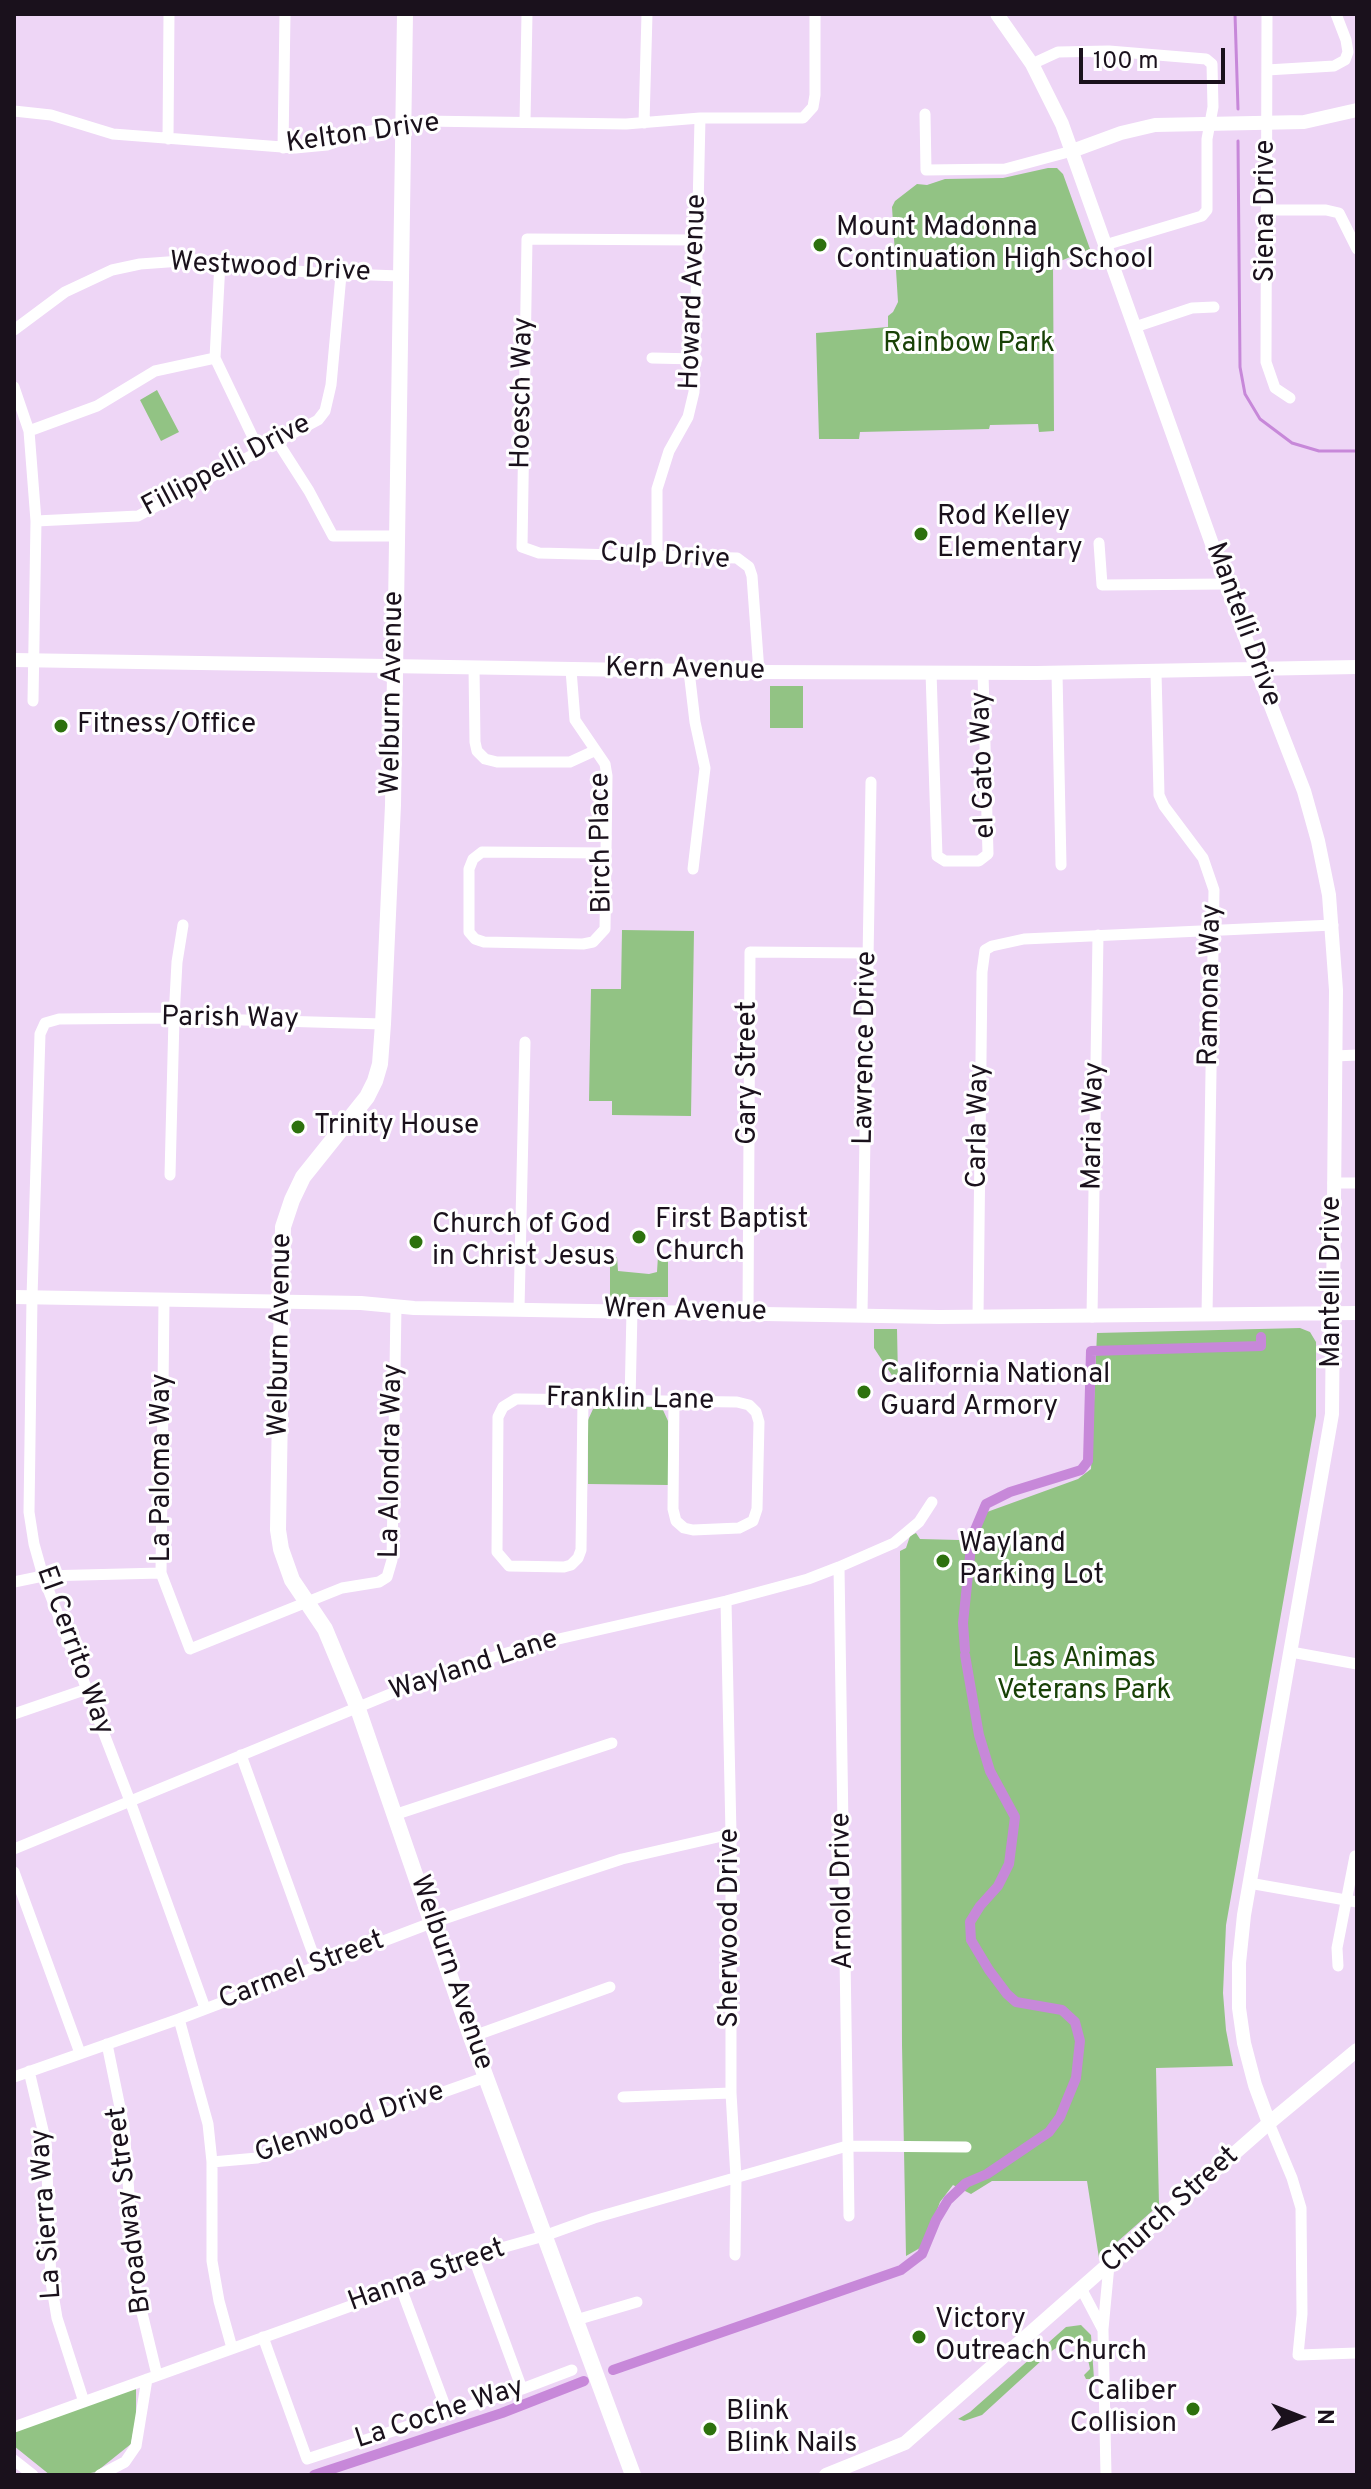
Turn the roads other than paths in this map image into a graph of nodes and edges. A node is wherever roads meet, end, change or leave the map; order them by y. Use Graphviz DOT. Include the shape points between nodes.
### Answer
graph roads {
  1 [pos="169,14"];
  2 [pos="285,14"];
  3 [pos="405,14"];
  4 [pos="527,14"];
  5 [pos="647,14"];
  6 [pos="815,14"];
  7 [pos="997,14"];
  8 [pos="1267,14"];
  9 [pos="1336,14"];
  10 [pos="1351,59"];
  11 [pos="1032,64"];
  12 [pos="1267,70"];
  13 [pos="1357,110"];
  14 [pos="14,111"];
  15 [pos="925,114"];
  16 [pos="700,118"];
  17 [pos="525,122"];
  18 [pos="1267,122"];
  19 [pos="644,123"];
  20 [pos="1209,123"];
  21 [pos="404,124"];
  22 [pos="168,139"];
  23 [pos="283,148"];
  24 [pos="1072,151"];
  25 [pos="1267,210"];
  26 [pos="698,240"];
  27 [pos="1105,245"];
  28 [pos="1357,249"];
  29 [pos="220,262"];
  30 [pos="341,275"];
  31 [pos="400,276"];
  32 [pos="1214,307"];
  33 [pos="1135,327"];
  34 [pos="14,330"];
  35 [pos="215,358"];
  36 [pos="652,358"];
  37 [pos="697,359"];
  38 [pos="14,387"];
  39 [pos="1290,398"];
  40 [pos="29,431"];
  41 [pos="277,441"];
  42 [pos="259,450"];
  43 [pos="36,521"];
  44 [pos="397,536"];
  45 [pos="1099,543"];
  46 [pos="522,547"];
  47 [pos="657,555"];
  48 [pos="1227,584"];
  49 [pos="14,660"];
  50 [pos="34,660"];
  51 [pos="396,665"];
  52 [pos="474,667"];
  53 [pos="1357,667"];
  54 [pos="571,670"];
  55 [pos="1257,670"];
  56 [pos="689,671"];
  57 [pos="759,672"];
  58 [pos="931,672"];
  59 [pos="1156,672"];
  60 [pos="983,673"];
  61 [pos="1057,673"];
  62 [pos="33,701"];
  63 [pos="594,751"];
  64 [pos="871,782"];
  65 [pos="606,853"];
  66 [pos="1061,865"];
  67 [pos="693,869"];
  68 [pos="183,925"];
  69 [pos="1333,925"];
  70 [pos="1214,932"];
  71 [pos="1098,935"];
  72 [pos="868,953"];
  73 [pos="174,1018"];
  74 [pos="77,1019"];
  75 [pos="383,1024"];
  76 [pos="525,1042"];
  77 [pos="1357,1055"];
  78 [pos="1335,1056"];
  79 [pos="170,1175"];
  80 [pos="1333,1183"];
  81 [pos="1357,1183"];
  82 [pos="14,1297"];
  83 [pos="32,1297"];
  84 [pos="164,1300"];
  85 [pos="281,1301"];
  86 [pos="396,1306"];
  87 [pos="519,1309"];
  88 [pos="632,1311"];
  89 [pos="748,1313"];
  90 [pos="1357,1313"];
  91 [pos="862,1314"];
  92 [pos="1332,1314"];
  93 [pos="1207,1315"];
  94 [pos="978,1317"];
  95 [pos="1092,1317"];
  96 [pos="583,1400"];
  97 [pos="630,1401"];
  98 [pos="674,1401"];
  99 [pos="932,1502"];
  100 [pos="839,1567"];
  101 [pos="161,1573"];
  102 [pos="43,1576"];
  103 [pos="14,1582"];
  104 [pos="726,1601"];
  105 [pos="306,1602"];
  106 [pos="1291,1652"];
  107 [pos="1357,1664"];
  108 [pos="87,1689"];
  109 [pos="357,1706"];
  110 [pos="14,1714"];
  111 [pos="612,1743"];
  112 [pos="241,1755"];
  113 [pos="130,1801"];
  114 [pos="394,1815"];
  115 [pos="731,1834"];
  116 [pos="14,1849"];
  117 [pos="1355,1856"];
  118 [pos="14,1872"];
  119 [pos="1249,1883"];
  120 [pos="1351,1902"];
  121 [pos="432,1923"];
  122 [pos="317,1965"];
  123 [pos="1338,1966"];
  124 [pos="610,1987"];
  125 [pos="205,2008"];
  126 [pos="179,2019"];
  127 [pos="471,2037"];
  128 [pos="107,2044"];
  129 [pos="1357,2050"];
  130 [pos="80,2053"];
  131 [pos="29,2071"];
  132 [pos="14,2077"];
  133 [pos="486,2077"];
  134 [pos="731,2093"];
  135 [pos="623,2097"];
  136 [pos="1269,2123"];
  137 [pos="847,2146"];
  138 [pos="966,2147"];
  139 [pos="212,2162"];
  140 [pos="736,2178"];
  141 [pos="849,2216"];
  142 [pos="544,2236"];
  143 [pos="735,2255"];
  144 [pos="473,2256"];
  145 [pos="1109,2265"];
  146 [pos="401,2288"];
  147 [pos="1082,2290"];
  148 [pos="637,2302"];
  149 [pos="576,2320"];
  150 [pos="1103,2330"];
  151 [pos="263,2337"];
  152 [pos="232,2348"];
  153 [pos="1357,2353"];
  154 [pos="572,2370"];
  155 [pos="152,2377"];
  156 [pos="522,2389"];
  157 [pos="84,2402"];
  158 [pos="448,2414"];
  159 [pos="14,2427"];
  160 [pos="14,2460"];
  161 [pos="33,2475"];
  162 [pos="100,2475"];
  163 [pos="633,2475"];
  164 [pos="826,2475"];
  165 [pos="1106,2475"];
  1 -- 22 [label="street"];
  2 -- 23 [label="street"];
  3 -- 21 [label="main road, Welburn Avenue"];
  4 -- 17 [label="street"];
  5 -- 19 [label="street"];
  6 -- 16 [label="street, Kelton Drive" via="815,95 809,113 795,119"];
  7 -- 11 [label="street, Mantelli Drive"];
  8 -- 12 [label="street, Siena Drive"];
  9 -- 10 [label="street"];
  10 -- 12 [label="street" via="1334,66"];
  11 -- 20 [label="street" via="1058,52 1076,51 1206,59 1212,64"];
  11 -- 24 [label="street, Mantelli Drive"];
  12 -- 18 [label="street, Siena Drive"];
  13 -- 18 [label="street" via="1304,122"];
  14 -- 22 [label="street, Kelton Drive" via="51,115 113,134"];
  15 -- 24 [label="street" via="926,170 1005,169"];
  16 -- 19 [label="street, Kelton Drive"];
  16 -- 26 [label="street, Howard Avenue"];
  17 -- 19 [label="street, Kelton Drive"];
  17 -- 21 [label="street, Kelton Drive"];
  18 -- 20 [label="street"];
  18 -- 25 [label="street, Siena Drive"];
  20 -- 24 [label="street" via="1139,128"];
  20 -- 27 [label="street" via="1207,210 1202,216"];
  21 -- 23 [label="street, Kelton Drive" via="327,145"];
  21 -- 31 [label="main road, Welburn Avenue"];
  22 -- 23 [label="street, Kelton Drive"];
  24 -- 27 [label="street, Mantelli Drive"];
  25 -- 28 [label="street" via="1339,213"];
  25 -- 39 [label="street, Siena Drive" via="1266,362 1275,388"];
  26 -- 37 [label="street, Howard Avenue"];
  26 -- 46 [label="street, Hoesch Way" via="527,239"];
  27 -- 33 [label="street, Mantelli Drive"];
  29 -- 30 [label="street, Westwood Drive"];
  29 -- 34 [label="street, Westwood Drive" via="168,260 112,270 51,301"];
  29 -- 35 [label="street"];
  30 -- 31 [label="street, Westwood Drive"];
  30 -- 41 [label="street, Fillippelli Drive" via="325,411"];
  31 -- 44 [label="main road, Welburn Avenue"];
  32 -- 33 [label="street" via="1192,308"];
  33 -- 48 [label="street, Mantelli Drive"];
  35 -- 40 [label="street" via="155,371 97,406"];
  35 -- 42 [label="street"];
  36 -- 37 [label="street"];
  37 -- 47 [label="street, Howard Avenue" via="688,417 669,451 657,489"];
  38 -- 40 [label="street"];
  40 -- 43 [label="street"];
  41 -- 42 [label="street, Fillippelli Drive"];
  41 -- 44 [label="street" via="333,536"];
  42 -- 43 [label="street, Fillippelli Drive" via="138,516"];
  43 -- 50 [label="street"];
  44 -- 51 [label="main road, Welburn Avenue"];
  45 -- 48 [label="street" via="1102,585"];
  46 -- 47 [label="street, Culp Drive" via="539,553"];
  47 -- 57 [label="street, Culp Drive" via="727,556 749,567"];
  48 -- 55 [label="street, Mantelli Drive"];
  49 -- 50 [label="street, Kern Avenue"];
  50 -- 51 [label="street, Kern Avenue"];
  50 -- 62 [label="street"];
  51 -- 52 [label="street, Kern Avenue"];
  51 -- 75 [label="main road, Welburn Avenue"];
  52 -- 54 [label="street, Kern Avenue"];
  52 -- 63 [label="street" via="475,742 485,759 570,762"];
  53 -- 55 [label="street, Kern Avenue"];
  54 -- 56 [label="street, Kern Avenue"];
  54 -- 63 [label="street, Birch Place" via="575,720"];
  55 -- 59 [label="street, Kern Avenue"];
  55 -- 69 [label="street, Mantelli Drive" via="1312,817"];
  56 -- 57 [label="street, Kern Avenue"];
  56 -- 67 [label="street" via="705,768"];
  57 -- 58 [label="street, Kern Avenue"];
  58 -- 60 [label="street, Kern Avenue"];
  58 -- 60 [label="street, el Gato Way" via="939,860 979,861 988,854"];
  59 -- 61 [label="street, Kern Avenue"];
  59 -- 70 [label="street, Ramona Way" via="1159,795 1203,858 1214,890"];
  60 -- 61 [label="street, Kern Avenue"];
  61 -- 66 [label="street"];
  63 -- 65 [label="street, Birch Place" via="607,776"];
  64 -- 72 [label="street, Lawrence Drive"];
  65 -- 65 [label="street, Birch Place" via="605,929 593,942 484,942 469,932 469,869 482,852"];
  68 -- 73 [label="street"];
  69 -- 70 [label="street"];
  69 -- 78 [label="street, Mantelli Drive"];
  70 -- 71 [label="street"];
  70 -- 93 [label="street, Ramona Way"];
  71 -- 94 [label="street, Carla Way" via="1024,939 985,950"];
  71 -- 95 [label="street, Maria Way"];
  72 -- 89 [label="street, Gary Street" via="750,952"];
  72 -- 91 [label="street, Lawrence Drive"];
  73 -- 74 [label="street, Parish Way"];
  73 -- 75 [label="street, Parish Way"];
  73 -- 79 [label="street"];
  74 -- 83 [label="street, El Cerrito Way" via="51,1020 40,1034"];
  75 -- 85 [label="main road, Welburn Avenue" via="380,1064 367,1097 303,1177 286,1214"];
  76 -- 87 [label="street"];
  77 -- 78 [label="street"];
  78 -- 80 [label="street, Mantelli Drive"];
  80 -- 81 [label="street"];
  80 -- 92 [label="street, Mantelli Drive"];
  82 -- 83 [label="street, Wren Avenue"];
  83 -- 84 [label="street, Wren Avenue"];
  83 -- 102 [label="street, El Cerrito Way" via="29,1512"];
  84 -- 85 [label="street, Wren Avenue"];
  84 -- 101 [label="street, La Paloma Way"];
  85 -- 86 [label="street, Wren Avenue"];
  85 -- 105 [label="main road, Welburn Avenue" via="278,1530 286,1567"];
  86 -- 87 [label="street, Wren Avenue"];
  86 -- 105 [label="street, La Alondra Way" via="390,1572 379,1582"];
  87 -- 88 [label="street, Wren Avenue"];
  88 -- 89 [label="street, Wren Avenue"];
  88 -- 97 [label="street"];
  89 -- 91 [label="street, Wren Avenue"];
  90 -- 92 [label="street, Wren Avenue"];
  91 -- 94 [label="street, Wren Avenue"];
  92 -- 93 [label="street, Wren Avenue"];
  92 -- 106 [label="street, Mantelli Drive" via="1329,1435"];
  93 -- 95 [label="street, Wren Avenue"];
  94 -- 95 [label="street, Wren Avenue"];
  96 -- 96 [label="street, Franklin Lane" via="581,1550 575,1563 505,1563 497,1545 498,1417 507,1403 521,1399"];
  96 -- 97 [label="street, Franklin Lane"];
  97 -- 98 [label="street, Franklin Lane"];
  98 -- 98 [label="street, Franklin Lane" via="676,1521 693,1530 750,1523 757,1509 759,1422 753,1408 737,1402"];
  99 -- 100 [label="street, Wayland Lane" via="919,1522 894,1543"];
  100 -- 104 [label="street, Wayland Lane"];
  100 -- 137 [label="street, Arnold Drive"];
  101 -- 102 [label="street"];
  101 -- 105 [label="street, La Paloma Way" via="190,1649"];
  102 -- 103 [label="street"];
  102 -- 108 [label="street, El Cerrito Way"];
  104 -- 109 [label="street, Wayland Lane" via="541,1643 446,1671"];
  104 -- 115 [label="street, Sherwood Drive"];
  105 -- 109 [label="main road, Welburn Avenue" via="325,1629"];
  106 -- 107 [label="street"];
  106 -- 119 [label="street, Mantelli Drive"];
  108 -- 110 [label="street"];
  108 -- 113 [label="street, El Cerrito Way"];
  109 -- 112 [label="street, Wayland Lane"];
  109 -- 114 [label="main road, Welburn Avenue"];
  111 -- 114 [label="street"];
  112 -- 113 [label="street, Wayland Lane"];
  112 -- 122 [label="street"];
  113 -- 116 [label="street, Wayland Lane"];
  113 -- 125 [label="street, El Cerrito Way"];
  114 -- 121 [label="main road, Welburn Avenue"];
  115 -- 121 [label="street, Carmel Street" via="622,1859"];
  115 -- 134 [label="street, Sherwood Drive"];
  117 -- 120 [label="street"];
  118 -- 130 [label="street"];
  119 -- 120 [label="street"];
  119 -- 136 [label="street, Mantelli Drive" via="1240,1939 1239,2008 1249,2063"];
  120 -- 123 [label="street" via="1337,1948"];
  121 -- 122 [label="street, Carmel Street"];
  121 -- 127 [label="main road, Welburn Avenue"];
  122 -- 125 [label="street, Carmel Street"];
  124 -- 127 [label="street"];
  125 -- 126 [label="street, Carmel Street"];
  126 -- 128 [label="street, Carmel Street"];
  126 -- 139 [label="street" via="208,2124"];
  127 -- 133 [label="main road, Welburn Avenue"];
  128 -- 130 [label="street, Carmel Street"];
  128 -- 155 [label="street, Broadway Street" via="124,2127 136,2288"];
  129 -- 136 [label="street, Church Street"];
  130 -- 131 [label="street, Carmel Street"];
  131 -- 132 [label="street, Carmel Street"];
  131 -- 157 [label="street, La Sierra Way" via="46,2143 55,2306"];
  133 -- 139 [label="street, Glenwood Drive" via="257,2158"];
  133 -- 142 [label="main road, Welburn Avenue"];
  134 -- 135 [label="street"];
  134 -- 140 [label="street, Sherwood Drive"];
  136 -- 145 [label="street, Church Street"];
  136 -- 153 [label="street" via="1301,2208 1298,2355"];
  137 -- 138 [label="street, Hanna Street"];
  137 -- 140 [label="street, Hanna Street"];
  137 -- 141 [label="street, Arnold Drive"];
  139 -- 152 [label="street" via="212,2261"];
  140 -- 142 [label="street, Hanna Street"];
  140 -- 143 [label="street, Sherwood Drive"];
  142 -- 144 [label="street, Hanna Street"];
  142 -- 149 [label="main road, Welburn Avenue"];
  144 -- 146 [label="street, Hanna Street"];
  144 -- 156 [label="street"];
  145 -- 147 [label="street, Church Street"];
  145 -- 150 [label="street"];
  146 -- 151 [label="street, Hanna Street"];
  146 -- 158 [label="street"];
  147 -- 150 [label="street"];
  147 -- 164 [label="street, Church Street" via="905,2443"];
  148 -- 149 [label="street"];
  149 -- 163 [label="main road, Welburn Avenue"];
  150 -- 165 [label="street"];
  151 -- 152 [label="street, Hanna Street"];
  151 -- 158 [label="street, La Coche Way" via="307,2459"];
  152 -- 155 [label="street, Hanna Street"];
  154 -- 156 [label="street, La Coche Way"];
  155 -- 157 [label="street, Hanna Street"];
  155 -- 162 [label="street" via="136,2446 125,2462"];
  156 -- 158 [label="street, La Coche Way"];
  157 -- 159 [label="street, Hanna Street"];
  160 -- 161 [label="street"];
}
